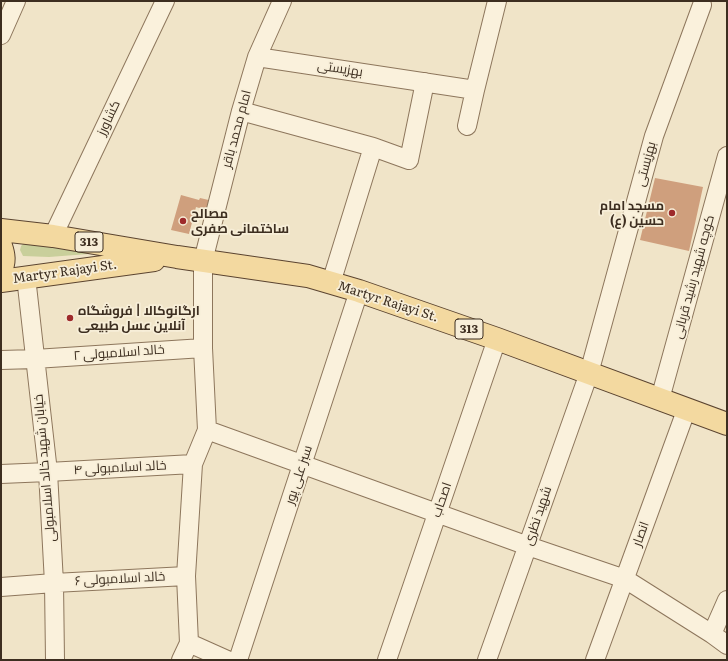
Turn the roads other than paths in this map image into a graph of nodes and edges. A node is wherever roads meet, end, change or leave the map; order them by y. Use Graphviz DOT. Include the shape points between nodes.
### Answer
graph roads {
  1 [pos="16,1"];
  2 [pos="165,1"];
  3 [pos="282,1"];
  4 [pos="497,1"];
  5 [pos="702,5"];
  6 [pos="1,35"];
  7 [pos="257,57"];
  8 [pos="425,82"];
  9 [pos="475,90"];
  10 [pos="241,111"];
  11 [pos="467,126"];
  12 [pos="373,147"];
  13 [pos="727,156"];
  14 [pos="723,185"];
  15 [pos="1,230"];
  16 [pos="54,236"];
  17 [pos="1,246"];
  18 [pos="177,257"];
  19 [pos="203,261"];
  20 [pos="1,270"];
  21 [pos="26,277"];
  22 [pos="1,281"];
  23 [pos="331,283"];
  24 [pos="359,291"];
  25 [pos="497,339"];
  26 [pos="203,348"];
  27 [pos="35,359"];
  28 [pos="1,360"];
  29 [pos="589,373"];
  30 [pos="660,399"];
  31 [pos="687,408"];
  32 [pos="727,424"];
  33 [pos="207,430"];
  34 [pos="193,464"];
  35 [pos="302,465"];
  36 [pos="48,472"];
  37 [pos="1,474"];
  38 [pos="438,513"];
  39 [pos="528,546"];
  40 [pos="186,576"];
  41 [pos="625,579"];
  42 [pos="54,583"];
  43 [pos="1,587"];
  44 [pos="727,600"];
  45 [pos="712,634"];
  46 [pos="189,643"];
  47 [pos="727,645"];
  48 [pos="55,660"];
  49 [pos="181,660"];
  50 [pos="227,660"];
  51 [pos="238,660"];
  52 [pos="387,660"];
  53 [pos="488,660"];
  54 [pos="595,660"];
  1 -- 6 [label="street"];
  2 -- 16 [label="street, کشاورز"];
  3 -- 7 [label="street, امام محمد باقر"];
  4 -- 9 [label="street"];
  5 -- 29 [label="street, بهزیستی" via="654,136"];
  7 -- 8 [label="street, بهزیستی"];
  7 -- 10 [label="street, امام محمد باقر"];
  8 -- 9 [label="street, بهزیستی"];
  8 -- 12 [label="street" via="409,160"];
  9 -- 11 [label="street"];
  10 -- 12 [label="street"];
  10 -- 19 [label="street, امام محمد باقر"];
  12 -- 23 [label="street"];
  13 -- 14 [label="street, کوچه شهید رشید قربانی"];
  14 -- 30 [label="street, کوچه شهید رشید قربانی"];
  15 -- 16 [label="main road, Martyr Rajayi St. / 313"];
  16 -- 18 [label="main road, Martyr Rajayi St. / 313"];
  17 -- 20 [label="main road" via="4,264"];
  18 -- 19 [label="main road, Martyr Rajayi St. / 313"];
  18 -- 21 [label="main road, Martyr Rajayi St. / 313"];
  19 -- 23 [label="main road, Martyr Rajayi St. / 313" via="308,276"];
  19 -- 26 [label="street, امام محمد باقر"];
  21 -- 22 [label="main road, Martyr Rajayi St. / 313"];
  21 -- 27 [label="street, خیابان شهید خالد اسلامبولی"];
  23 -- 24 [label="main road, Martyr Rajayi St. / 313"];
  24 -- 25 [label="main road, Martyr Rajayi St. / 313"];
  24 -- 35 [label="street, سبز علی پور"];
  25 -- 29 [label="main road, Martyr Rajayi St. / 313"];
  25 -- 38 [label="street, اصحاب"];
  26 -- 27 [label="street, خالد اسلامبولی ۲"];
  26 -- 33 [label="street, امام محمد باقر"];
  27 -- 28 [label="street, خالد اسلامبولی ۲"];
  27 -- 36 [label="street, خیابان شهید خالد اسلامبولی"];
  29 -- 30 [label="main road, Martyr Rajayi St. / 313"];
  29 -- 39 [label="street, شهید نظری"];
  30 -- 31 [label="main road, Martyr Rajayi St. / 313"];
  31 -- 32 [label="main road, Martyr Rajayi St. / 313"];
  31 -- 41 [label="street, انصار"];
  33 -- 34 [label="street"];
  33 -- 35 [label="street"];
  34 -- 36 [label="street, خالد اسلامبولی ۴"];
  34 -- 40 [label="street"];
  35 -- 38 [label="street"];
  35 -- 51 [label="street, سبز علی پور"];
  36 -- 37 [label="street, خالد اسلامبولی ۴"];
  36 -- 42 [label="street, خیابان شهید خالد اسلامبولی"];
  38 -- 39 [label="street"];
  38 -- 52 [label="street, اصحاب"];
  39 -- 41 [label="street"];
  39 -- 53 [label="street, شهید نظری"];
  40 -- 42 [label="street, خالد اسلامبولی ۶"];
  40 -- 46 [label="street"];
  41 -- 45 [label="street"];
  41 -- 54 [label="street, انصار"];
  42 -- 43 [label="street, خالد اسلامبولی ۶"];
  42 -- 48 [label="street, خیابان شهید خالد اسلامبولی"];
  44 -- 45 [label="street"];
  45 -- 47 [label="street"];
  46 -- 49 [label="street"];
  46 -- 50 [label="street"];
}
